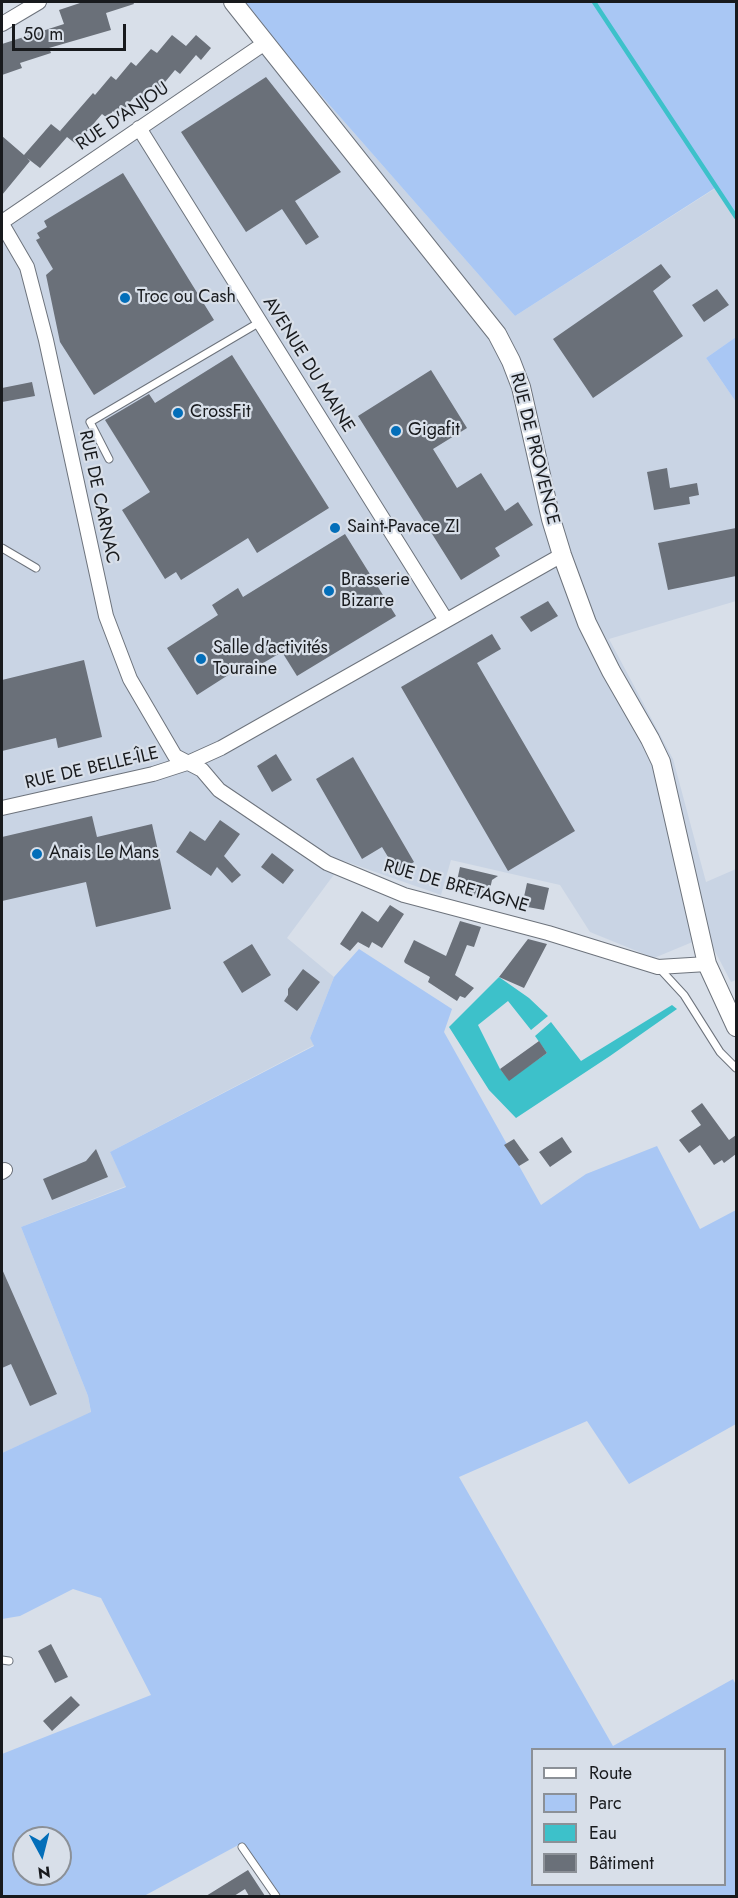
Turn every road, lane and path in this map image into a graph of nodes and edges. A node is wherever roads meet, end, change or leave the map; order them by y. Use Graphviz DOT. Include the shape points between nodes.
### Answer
graph roads {
  1 [pos="39,2"];
  2 [pos="233,2"];
  3 [pos="2,24"];
  4 [pos="265,43"];
  5 [pos="140,128"];
  6 [pos="2,223"];
  7 [pos="260,322"];
  8 [pos="109,459"];
  9 [pos="2,548"];
  10 [pos="562,555"];
  11 [pos="36,568"];
  12 [pos="446,620"];
  13 [pos="190,762"];
  14 [pos="2,808"];
  15 [pos="707,964"];
  16 [pos="658,967"];
  17 [pos="736,1027"];
  18 [pos="736,1068"];
  19 [pos="242,1847"];
  20 [pos="276,1896"];
  1 -- 3 [label="street"];
  2 -- 4 [label="street, RUE DE PROVENCE"];
  4 -- 5 [label="street, RUE D'ANJOU"];
  4 -- 10 [label="street, RUE DE PROVENCE" via="497,334 521,387"];
  5 -- 6 [label="street, RUE D'ANJOU"];
  5 -- 7 [label="street, AVENUE DU MAINE"];
  6 -- 13 [label="street, RUE DE CARNAC" via="27,267 106,616 136,689 175,756"];
  7 -- 8 [label="lane" via="90,422"];
  7 -- 12 [label="street, AVENUE DU MAINE"];
  9 -- 11 [label="lane"];
  10 -- 12 [label="street, RUE DE BELLE-ÎLE"];
  10 -- 15 [label="street, RUE DE PROVENCE" via="587,623 661,762"];
  12 -- 13 [label="street, RUE DE BELLE-ÎLE"];
  13 -- 14 [label="street, RUE DE BELLE-ÎLE"];
  13 -- 16 [label="street, RUE DE BRETAGNE" via="219,790 327,863 404,895"];
  15 -- 16 [label="street, RUE DE BRETAGNE"];
  15 -- 17 [label="street, RUE DE PROVENCE"];
  16 -- 18 [label="lane" via="684,995 720,1052"];
  19 -- 20 [label="lane"];
}
